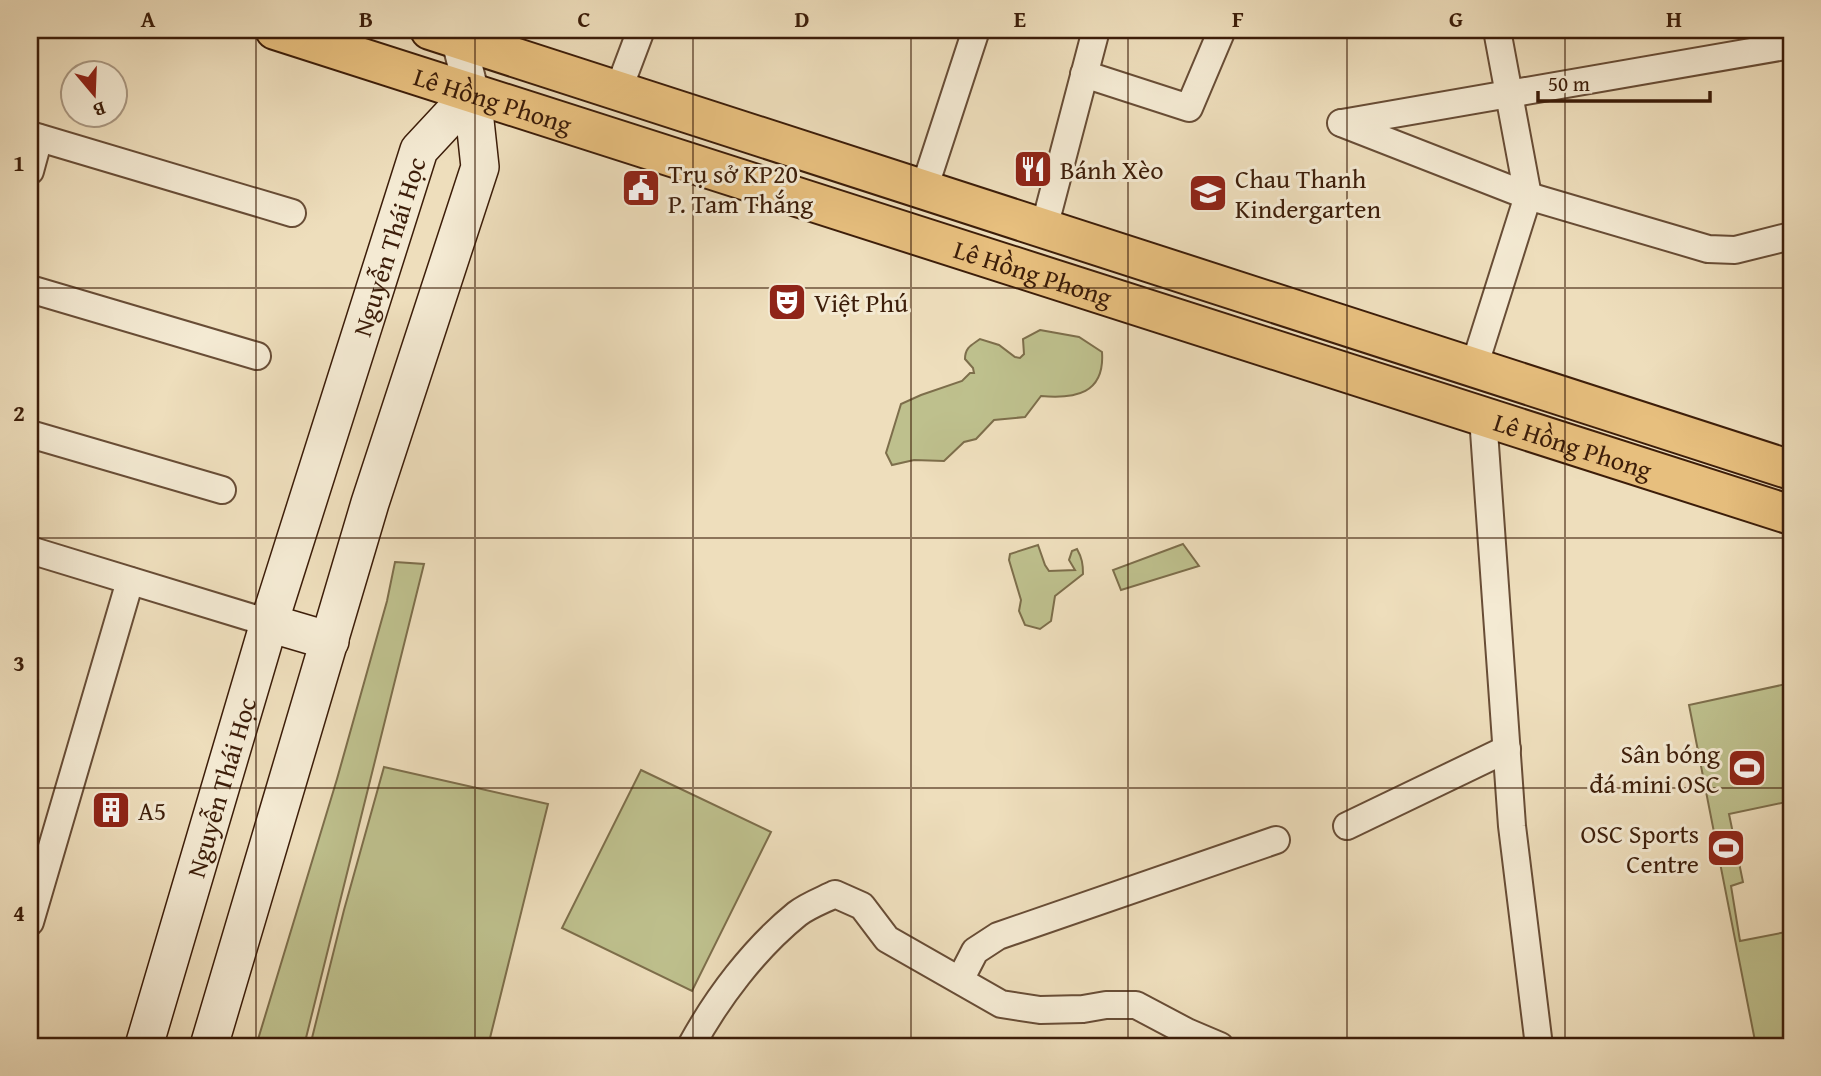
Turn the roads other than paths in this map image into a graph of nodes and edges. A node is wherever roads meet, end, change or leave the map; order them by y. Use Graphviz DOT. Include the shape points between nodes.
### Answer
graph roads {
  1 [pos="275,30"];
  2 [pos="641,30"];
  3 [pos="976,30"];
  4 [pos="1096,30"];
  5 [pos="1222,30"];
  6 [pos="1497,30"];
  7 [pos="448,33"];
  8 [pos="1791,45"];
  9 [pos="554,70"];
  10 [pos="1084,74"];
  11 [pos="618,91"];
  12 [pos="472,93"];
  13 [pos="1510,94"];
  14 [pos="539,114"];
  15 [pos="35,136"];
  16 [pos="30,171"];
  17 [pos="924,190"];
  18 [pos="1528,196"];
  19 [pos="292,213"];
  20 [pos="1032,225"];
  21 [pos="1791,236"];
  22 [pos="1009,265"];
  23 [pos="30,289"];
  24 [pos="257,356"];
  25 [pos="1474,367"];
  26 [pos="1473,413"];
  27 [pos="30,434"];
  28 [pos="1791,470"];
  29 [pos="222,490"];
  30 [pos="1791,515"];
  31 [pos="30,550"];
  32 [pos="130,581"];
  33 [pos="269,623"];
  34 [pos="330,641"];
  35 [pos="1507,749"];
  36 [pos="1347,825"];
  37 [pos="1276,840"];
  38 [pos="30,922"];
  39 [pos="960,980"];
  40 [pos="144,1046"];
  41 [pos="209,1046"];
  42 [pos="691,1046"];
  43 [pos="1220,1046"];
  44 [pos="1539,1046"];
  1 -- 12 [label="main road, Lê Hồng Phong"];
  2 -- 11 [label="street"];
  3 -- 17 [label="street"];
  4 -- 10 [label="street"];
  5 -- 10 [label="street" via="1189,108"];
  6 -- 13 [label="street"];
  7 -- 9 [label="main road, Lê Hồng Phong"];
  7 -- 12 [label="street"];
  8 -- 13 [label="street"];
  9 -- 11 [label="main road, Lê Hồng Phong"];
  9 -- 14 [label="main road"];
  10 -- 20 [label="street"];
  11 -- 17 [label="main road, Lê Hồng Phong"];
  12 -- 14 [label="main road, Lê Hồng Phong"];
  12 -- 33 [label="main road, Nguyễn Thái Học" via="419,150"];
  12 -- 34 [label="main road" via="480,167"];
  13 -- 18 [label="street"];
  13 -- 18 [label="street" via="1341,123"];
  14 -- 22 [label="main road, Lê Hồng Phong"];
  15 -- 16 [label="street"];
  15 -- 19 [label="street"];
  17 -- 20 [label="main road, Lê Hồng Phong"];
  18 -- 21 [label="street" via="1708,249 1735,250"];
  18 -- 25 [label="street"];
  20 -- 22 [label="main road"];
  20 -- 25 [label="main road, Lê Hồng Phong"];
  22 -- 26 [label="main road, Lê Hồng Phong"];
  23 -- 24 [label="street"];
  25 -- 26 [label="main road"];
  25 -- 28 [label="main road, Lê Hồng Phong"];
  26 -- 30 [label="main road, Lê Hồng Phong"];
  26 -- 35 [label="street"];
  27 -- 29 [label="street"];
  31 -- 32 [label="street"];
  32 -- 33 [label="street"];
  32 -- 38 [label="street"];
  33 -- 34 [label="main road"];
  33 -- 40 [label="main road, Nguyễn Thái Học"];
  34 -- 41 [label="main road"];
  35 -- 36 [label="street"];
  35 -- 44 [label="street"];
  37 -- 39 [label="street" via="998,936 975,951"];
  39 -- 42 [label="street" via="887,939 862,906 835,894 798,913 750,960 705,1019"];
  39 -- 43 [label="street" via="1000,1004 1040,1010 1136,1005"];
}
